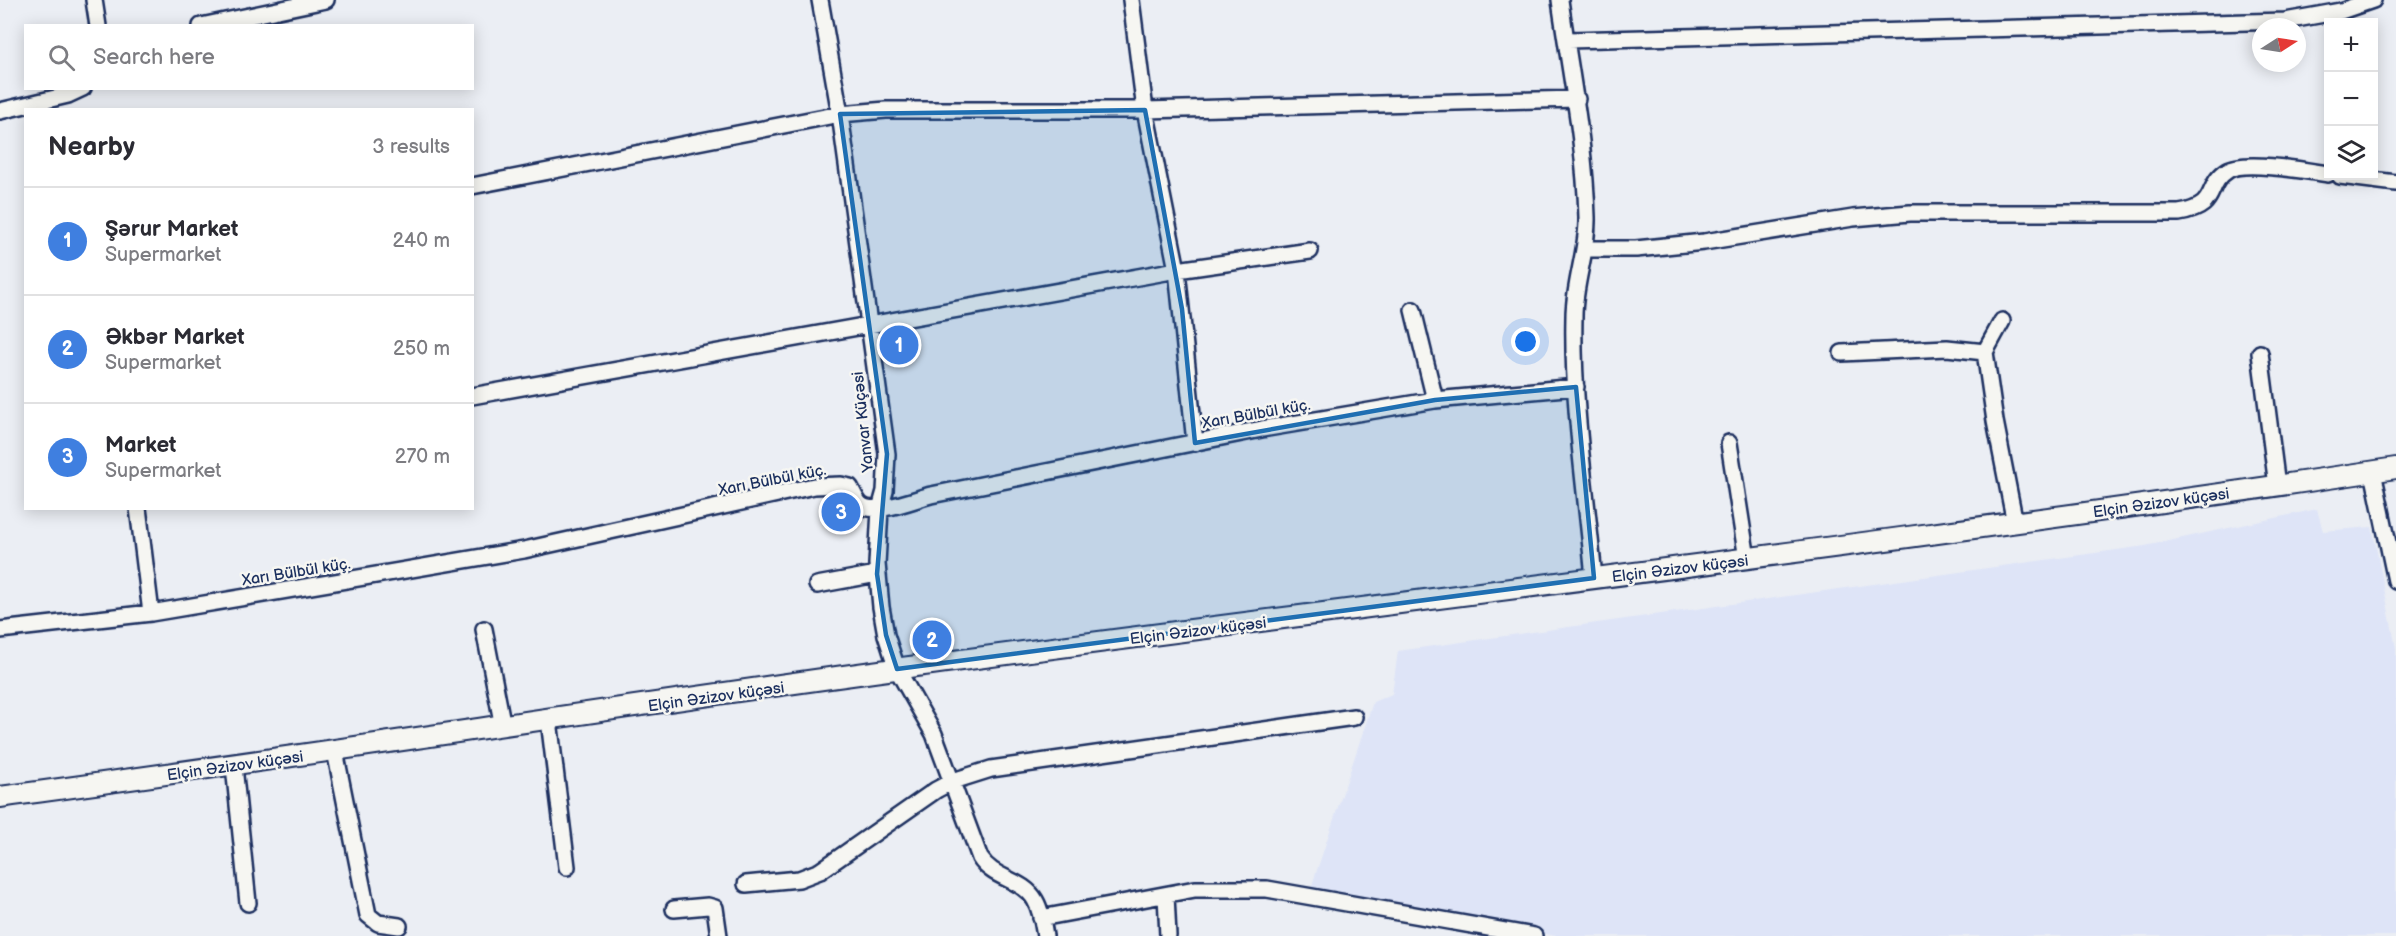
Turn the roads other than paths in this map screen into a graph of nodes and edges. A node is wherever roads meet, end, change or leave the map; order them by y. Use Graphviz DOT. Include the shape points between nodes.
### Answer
graph roads {
  1 [pos="94,0"];
  2 [pos="326,0"];
  3 [pos="819,0"];
  4 [pos="1131,0"];
  5 [pos="1560,0"];
  6 [pos="2373,0"];
  7 [pos="98,24"];
  8 [pos="211,24"];
  9 [pos="1568,40"];
  10 [pos="81,90"];
  11 [pos="1577,99"];
  12 [pos="69,102"];
  13 [pos="1145,110"];
  14 [pos="0,111"];
  15 [pos="840,114"];
  16 [pos="2324,173"];
  17 [pos="2372,180"];
  18 [pos="2396,183"];
  19 [pos="474,186"];
  20 [pos="1585,249"];
  21 [pos="1310,251"];
  22 [pos="1177,270"];
  23 [pos="1413,310"];
  24 [pos="2002,321"];
  25 [pos="869,326"];
  26 [pos="1985,352"];
  27 [pos="1842,353"];
  28 [pos="2260,353"];
  29 [pos="1576,387"];
  30 [pos="474,396"];
  31 [pos="1435,400"];
  32 [pos="1195,442"];
  33 [pos="1729,443"];
  34 [pos="2396,468"];
  35 [pos="2373,472"];
  36 [pos="2277,486"];
  37 [pos="880,509"];
  38 [pos="138,510"];
  39 [pos="2015,523"];
  40 [pos="1747,559"];
  41 [pos="877,574"];
  42 [pos="1594,579"];
  43 [pos="2396,580"];
  44 [pos="817,585"];
  45 [pos="152,613"];
  46 [pos="484,629"];
  47 [pos="0,630"];
  48 [pos="897,669"];
  49 [pos="1354,717"];
  50 [pos="549,720"];
  51 [pos="503,727"];
  52 [pos="335,751"];
  53 [pos="234,766"];
  54 [pos="953,781"];
  55 [pos="0,797"];
  56 [pos="567,867"];
  57 [pos="746,884"];
  58 [pos="1166,895"];
  59 [pos="248,903"];
  60 [pos="674,909"];
  61 [pos="1041,918"];
  62 [pos="399,926"];
  63 [pos="719,936"];
  64 [pos="1045,936"];
  65 [pos="1167,936"];
  66 [pos="1534,936"];
  1 -- 7 [label="street"];
  2 -- 8 [label="street"];
  3 -- 15 [label="street, Yanvar Küçəsi"];
  4 -- 13 [label="street"];
  5 -- 9 [label="street"];
  6 -- 9 [label="street" via="2341,11 2285,21"];
  9 -- 11 [label="street"];
  10 -- 12 [label="street"];
  11 -- 13 [label="street"];
  11 -- 20 [label="street" via="1587,219"];
  12 -- 14 [label="street"];
  13 -- 15 [label="street"];
  13 -- 22 [label="street"];
  15 -- 19 [label="street"];
  15 -- 25 [label="street, Yanvar Küçəsi"];
  16 -- 20 [label="street" via="2240,166 2221,176 2206,203 2179,213 1910,213 1704,242"];
  17 -- 18 [label="street"];
  20 -- 29 [label="street" via="1574,313"];
  21 -- 22 [label="street"];
  22 -- 25 [label="street"];
  22 -- 32 [label="street"];
  23 -- 31 [label="street"];
  24 -- 26 [label="street"];
  25 -- 30 [label="street"];
  25 -- 37 [label="street, Yanvar Küçəsi" via="887,454"];
  26 -- 27 [label="street" via="1947,348"];
  26 -- 39 [label="street"];
  28 -- 36 [label="street"];
  29 -- 31 [label="street, Xarı Bülbül küç."];
  29 -- 42 [label="street"];
  31 -- 32 [label="street, Xarı Bülbül küç."];
  32 -- 37 [label="street, Xarı Bülbül küç." via="931,495"];
  33 -- 40 [label="street"];
  34 -- 35 [label="street, Elçin Əzizov küçəsi"];
  35 -- 36 [label="street, Elçin Əzizov küçəsi"];
  35 -- 43 [label="street"];
  36 -- 39 [label="street, Elçin Əzizov küçəsi"];
  37 -- 41 [label="street, Yanvar Küçəsi"];
  37 -- 45 [label="street, Xarı Bülbül küç." via="861,505 850,488 814,486 524,550"];
  38 -- 45 [label="street"];
  39 -- 40 [label="street, Elçin Əzizov küçəsi"];
  40 -- 42 [label="street, Elçin Əzizov küçəsi"];
  41 -- 44 [label="street"];
  41 -- 48 [label="street, Yanvar Küçəsi" via="886,635"];
  42 -- 48 [label="street, Elçin Əzizov küçəsi"];
  45 -- 47 [label="street, Xarı Bülbül küç."];
  46 -- 51 [label="street"];
  48 -- 50 [label="street, Elçin Əzizov küçəsi"];
  48 -- 54 [label="street, Yanvar Küçəsi" via="934,734"];
  49 -- 54 [label="street" via="991,770"];
  50 -- 51 [label="street, Elçin Əzizov küçəsi"];
  50 -- 56 [label="street"];
  51 -- 52 [label="street, Elçin Əzizov küçəsi"];
  52 -- 53 [label="street, Elçin Əzizov küçəsi"];
  52 -- 62 [label="street" via="368,915 378,923"];
  53 -- 55 [label="street, Elçin Əzizov küçəsi"];
  53 -- 59 [label="street"];
  54 -- 57 [label="street" via="820,871 799,879"];
  54 -- 61 [label="street, Yanvar Küçəsi" via="986,868 1028,891"];
  58 -- 61 [label="street"];
  58 -- 65 [label="street"];
  58 -- 66 [label="street" via="1195,889 1267,889"];
  60 -- 63 [label="street" via="715,908"];
  61 -- 64 [label="street, Yanvar Küçəsi"];
}
